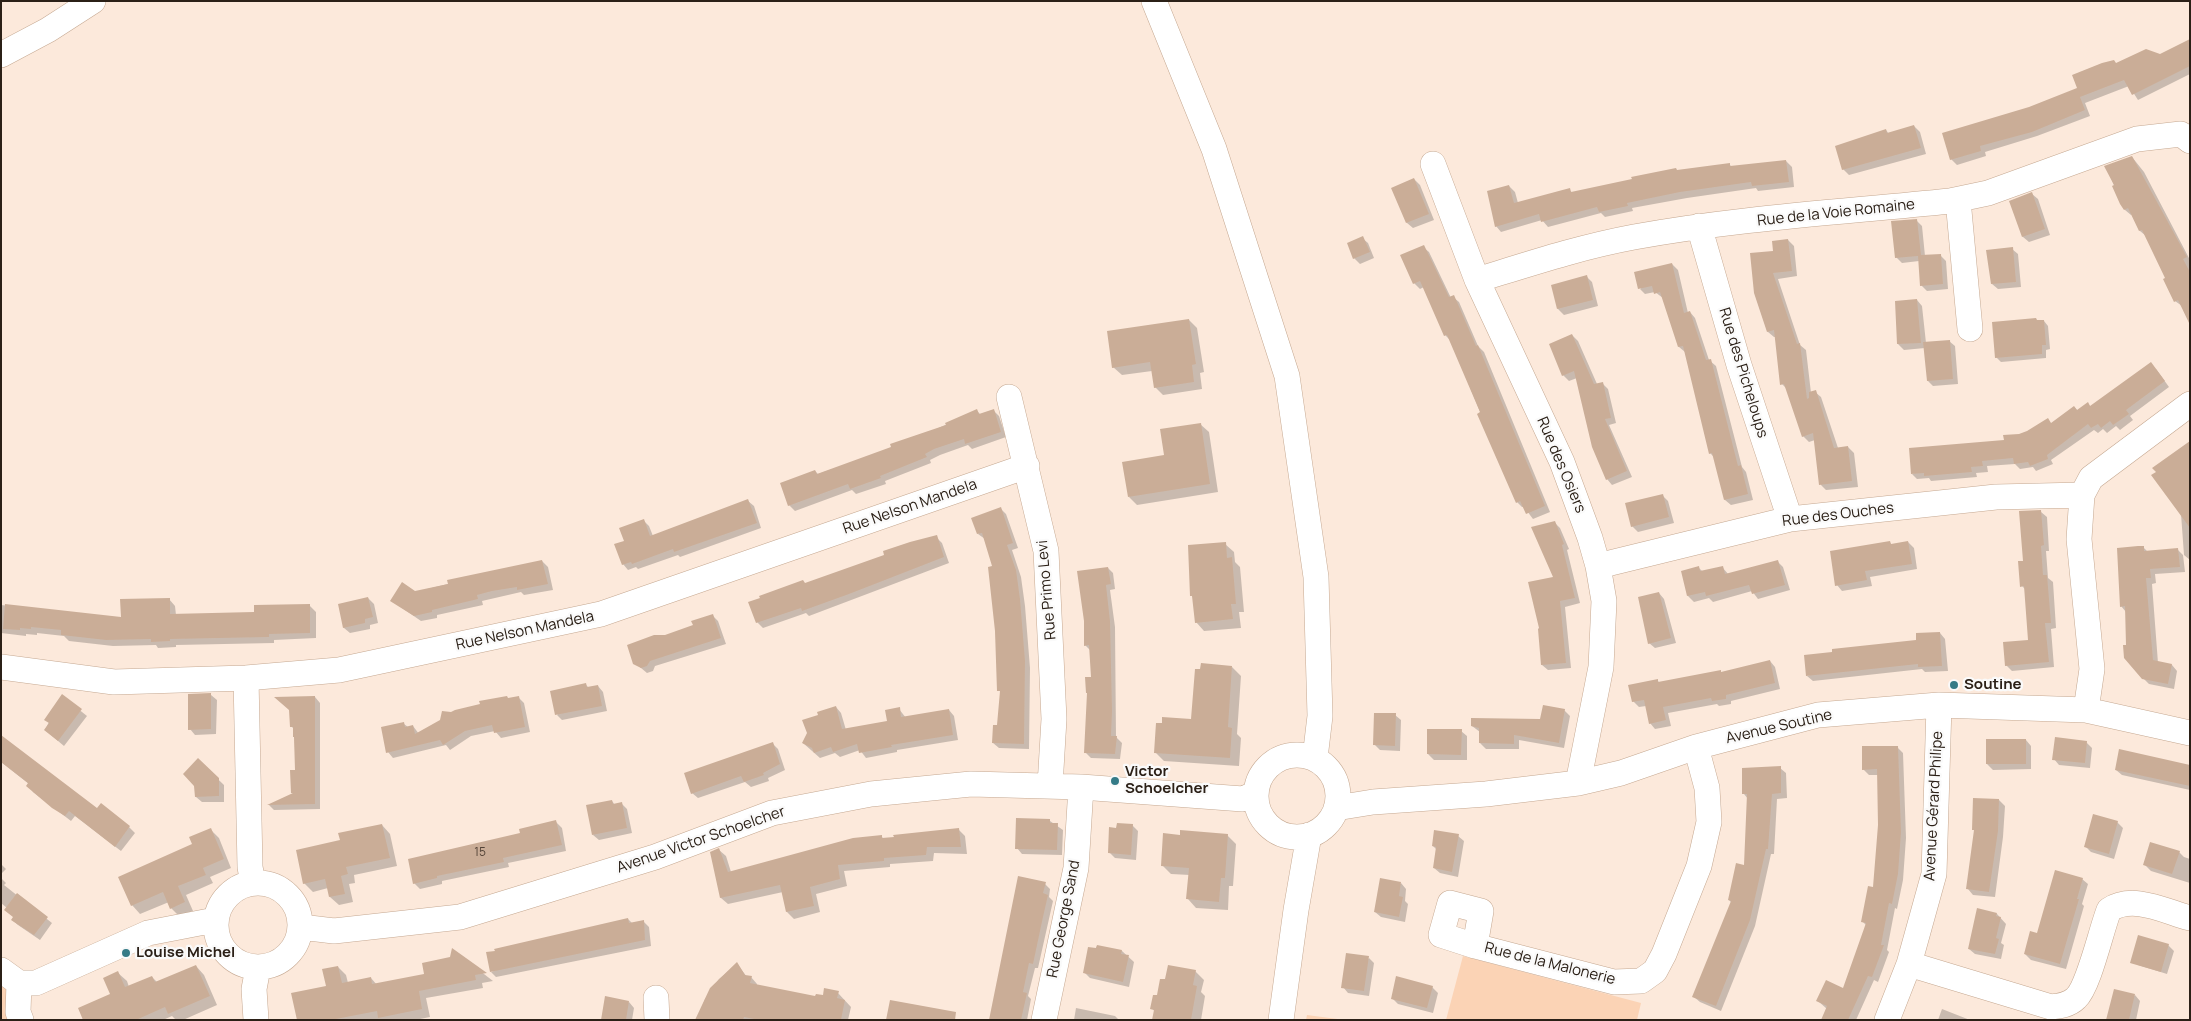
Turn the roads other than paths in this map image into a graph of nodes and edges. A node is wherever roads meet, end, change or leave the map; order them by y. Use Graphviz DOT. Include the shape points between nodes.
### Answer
graph roads {
  1 [pos="93,1"];
  2 [pos="1154,1"];
  3 [pos="1,55"];
  4 [pos="2190,141"];
  5 [pos="1433,164"];
  6 [pos="1958,200"];
  7 [pos="1699,226"];
  8 [pos="1477,280"];
  9 [pos="1970,329"];
  10 [pos="1009,397"];
  11 [pos="2190,404"];
  12 [pos="1027,466"];
  13 [pos="2082,495"];
  14 [pos="1790,519"];
  15 [pos="1598,566"];
  16 [pos="1,668"];
  17 [pos="246,678"];
  18 [pos="1939,705"];
  19 [pos="2086,710"];
  20 [pos="2190,733"];
  21 [pos="1696,747"];
  22 [pos="1322,764"];
  23 [pos="1578,783"];
  24 [pos="1050,786"];
  25 [pos="1081,787"];
  26 [pos="1256,793"];
  27 [pos="1373,802"];
  28 [pos="1336,808"];
  29 [pos="1309,835"];
  30 [pos="253,883"];
  31 [pos="2190,918"];
  32 [pos="215,920"];
  33 [pos="301,927"];
  34 [pos="1475,946"];
  35 [pos="1909,964"];
  36 [pos="258,968"];
  37 [pos="10,976"];
  38 [pos="21,1020"];
  39 [pos="256,1020"];
  40 [pos="1044,1020"];
  41 [pos="1281,1020"];
  42 [pos="1887,1020"];
  1 -- 3 [label="street"];
  2 -- 22 [label="street" via="1214,148 1287,376 1316,577"];
  4 -- 6 [label="street, Rue de la Voie Romaine" via="2181,134 2137,139 1988,193"];
  5 -- 8 [label="street, Rue des Osiers"];
  6 -- 7 [label="street, Rue de la Voie Romaine"];
  6 -- 9 [label="street"];
  7 -- 8 [label="street, Rue de la Voie Romaine" via="1591,246"];
  7 -- 14 [label="street, Rue des Picheloups" via="1739,365"];
  8 -- 15 [label="street, Rue des Osiers" via="1562,462"];
  10 -- 12 [label="street, Rue Primo Levi"];
  11 -- 13 [label="street" via="2091,478"];
  12 -- 17 [label="street, Rue Nelson Mandela" via="602,614 338,670"];
  12 -- 24 [label="street, Rue Primo Levi" via="1046,550 1054,719"];
  13 -- 14 [label="street, Rue des Ouches" via="1996,497"];
  13 -- 19 [label="street" via="2079,546 2092,668"];
  14 -- 15 [label="street, Rue des Ouches"];
  15 -- 23 [label="street, Rue des Osiers" via="1604,601 1601,667"];
  16 -- 17 [label="street, Rue Nelson Mandela" via="114,682"];
  17 -- 30 [label="street"];
  18 -- 19 [label="street, Avenue Soutine"];
  18 -- 21 [label="street, Avenue Soutine" via="1818,715"];
  18 -- 35 [label="street, Avenue Gérard Philipe" via="1934,874"];
  19 -- 20 [label="street, Avenue Soutine"];
  21 -- 23 [label="street, Avenue Soutine" via="1621,773"];
  21 -- 34 [label="street, Rue de la Malonerie" via="1708,788 1710,822 1699,866 1655,971 1641,981 1614,982"];
  22 -- 26 [label="street" via="1302,754 1276,760 1266,768"];
  22 -- 27 [label="street"];
  22 -- 28 [label="street" via="1338,789"];
  23 -- 27 [label="street, Avenue Soutine"];
  24 -- 25 [label="street, Avenue Victor Schoelcher"];
  24 -- 33 [label="street, Avenue Victor Schoelcher" via="970,784 871,794 772,812 655,857 460,917 334,931"];
  25 -- 26 [label="street, Avenue Victor Schoelcher" via="1244,799"];
  25 -- 40 [label="street, Rue George Sand" via="1076,868"];
  26 -- 29 [label="street" via="1262,819 1271,828 1283,835"];
  27 -- 28 [label="street, Avenue Soutine"];
  28 -- 29 [label="street" via="1321,830"];
  29 -- 41 [label="street"];
  30 -- 32 [label="street" via="239,886 228,895 219,906"];
  30 -- 33 [label="street" via="281,889 292,899 299,912"];
  31 -- 35 [label="street" via="2135,902 2118,904 2109,910 2086,983 2076,999 2064,1006 2051,1007"];
  32 -- 36 [label="street" via="221,948 243,966"];
  32 -- 37 [label="street" via="148,933 36,983"];
  33 -- 36 [label="street" via="298,940 287,956 270,966"];
  35 -- 42 [label="street, Avenue Gérard Philipe"];
  36 -- 39 [label="street" via="254,989"];
  37 -- 38 [label="street"];
}
